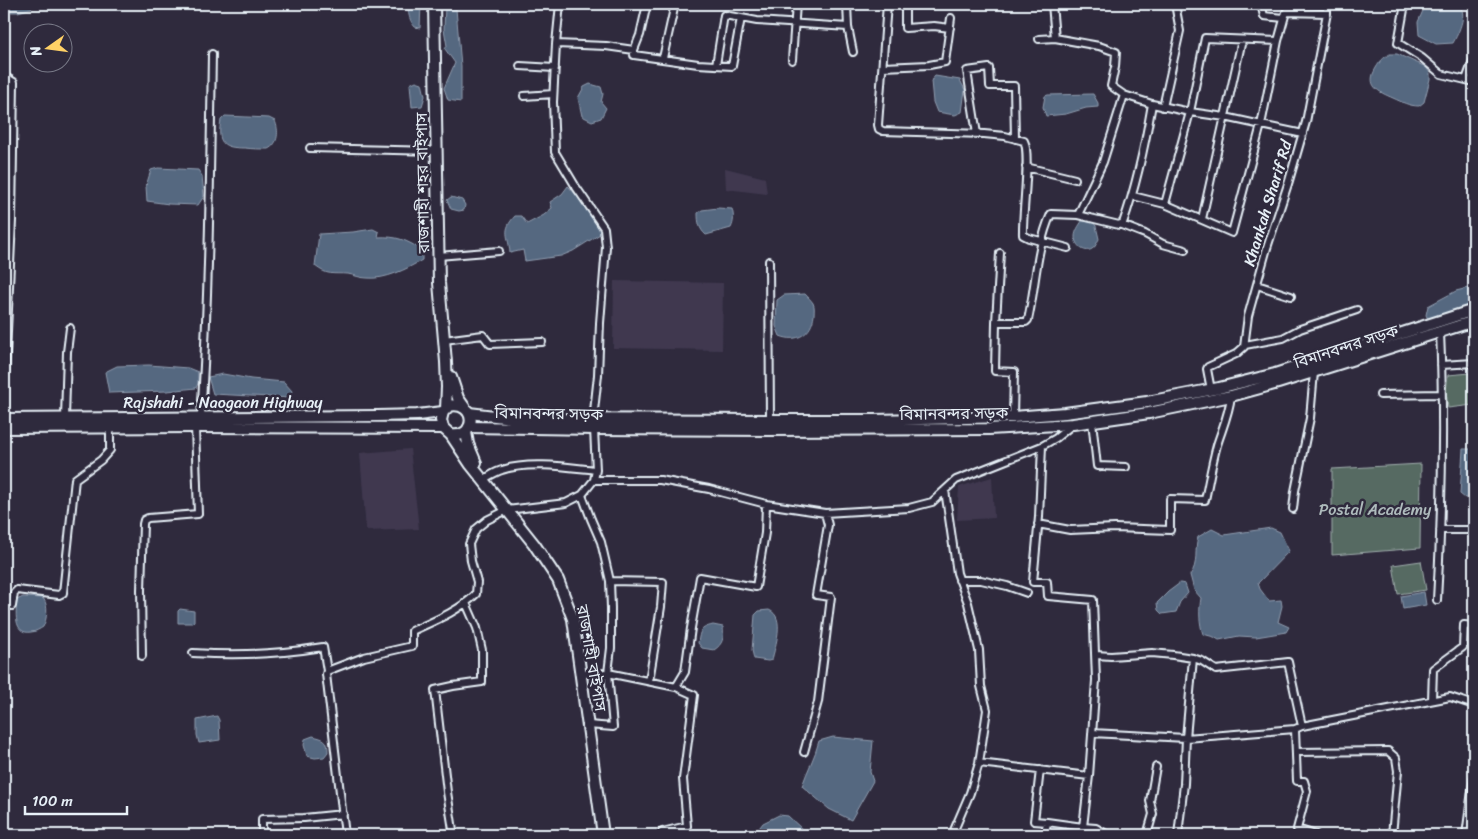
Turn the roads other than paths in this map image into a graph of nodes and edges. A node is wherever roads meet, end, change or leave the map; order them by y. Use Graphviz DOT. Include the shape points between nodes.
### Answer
graph roads {
  1 [pos="434,4"];
  2 [pos="560,4"];
  3 [pos="647,4"];
  4 [pos="675,4"];
  5 [pos="796,4"];
  6 [pos="847,4"];
  7 [pos="887,4"];
  8 [pos="905,4"];
  9 [pos="1052,4"];
  10 [pos="1175,4"];
  11 [pos="1261,4"];
  12 [pos="1327,4"];
  13 [pos="1405,4"];
  14 [pos="1327,12"];
  15 [pos="741,18"];
  16 [pos="951,18"];
  17 [pos="1284,18"];
  18 [pos="794,24"];
  19 [pos="848,28"];
  20 [pos="950,28"];
  21 [pos="1055,38"];
  22 [pos="1039,39"];
  23 [pos="1242,40"];
  24 [pos="1278,41"];
  25 [pos="556,44"];
  26 [pos="634,50"];
  27 [pos="853,52"];
  28 [pos="212,54"];
  29 [pos="663,58"];
  30 [pos="1474,58"];
  31 [pos="792,60"];
  32 [pos="716,65"];
  33 [pos="520,66"];
  34 [pos="883,67"];
  35 [pos="555,68"];
  36 [pos="4,76"];
  37 [pos="1466,80"];
  38 [pos="1474,82"];
  39 [pos="554,94"];
  40 [pos="1124,95"];
  41 [pos="524,96"];
  42 [pos="1152,104"];
  43 [pos="1163,107"];
  44 [pos="1190,112"];
  45 [pos="1225,116"];
  46 [pos="1261,125"];
  47 [pos="977,134"];
  48 [pos="1302,134"];
  49 [pos="1015,139"];
  50 [pos="310,148"];
  51 [pos="436,151"];
  52 [pos="1026,167"];
  53 [pos="1075,179"];
  54 [pos="4,190"];
  55 [pos="12,190"];
  56 [pos="1133,196"];
  57 [pos="1165,204"];
  58 [pos="1078,215"];
  59 [pos="1202,219"];
  60 [pos="1122,225"];
  61 [pos="1040,241"];
  62 [pos="1068,248"];
  63 [pos="1185,250"];
  64 [pos="499,251"];
  65 [pos="1000,253"];
  66 [pos="438,256"];
  67 [pos="769,261"];
  68 [pos="1257,285"];
  69 [pos="1291,296"];
  70 [pos="1357,310"];
  71 [pos="1474,310"];
  72 [pos="996,322"];
  73 [pos="1474,322"];
  74 [pos="70,328"];
  75 [pos="1425,331"];
  76 [pos="5,332"];
  77 [pos="1440,332"];
  78 [pos="444,340"];
  79 [pos="542,342"];
  80 [pos="1244,345"];
  81 [pos="446,362"];
  82 [pos="1474,363"];
  83 [pos="1441,365"];
  84 [pos="1314,372"];
  85 [pos="1211,390"];
  86 [pos="1441,394"];
  87 [pos="1380,395"];
  88 [pos="1231,396"];
  89 [pos="444,410"];
  90 [pos="467,410"];
  91 [pos="201,417"];
  92 [pos="1013,417"];
  93 [pos="65,418"];
  94 [pos="770,420"];
  95 [pos="1092,421"];
  96 [pos="4,422"];
  97 [pos="110,423"];
  98 [pos="1072,424"];
  99 [pos="594,425"];
  100 [pos="195,427"];
  101 [pos="468,429"];
  102 [pos="447,431"];
  103 [pos="1042,446"];
  104 [pos="1126,467"];
  105 [pos="596,470"];
  106 [pos="484,480"];
  107 [pos="594,480"];
  108 [pos="945,490"];
  109 [pos="582,495"];
  110 [pos="766,504"];
  111 [pos="1293,509"];
  112 [pos="507,510"];
  113 [pos="825,513"];
  114 [pos="1038,524"];
  115 [pos="1440,530"];
  116 [pos="1474,530"];
  117 [pos="959,580"];
  118 [pos="610,581"];
  119 [pos="1027,593"];
  120 [pos="1436,600"];
  121 [pos="466,603"];
  122 [pos="12,606"];
  123 [pos="1474,626"];
  124 [pos="192,653"];
  125 [pos="142,656"];
  126 [pos="1096,656"];
  127 [pos="1193,658"];
  128 [pos="327,671"];
  129 [pos="608,673"];
  130 [pos="581,674"];
  131 [pos="649,681"];
  132 [pos="676,687"];
  133 [pos="1432,700"];
  134 [pos="1474,705"];
  135 [pos="588,725"];
  136 [pos="1298,727"];
  137 [pos="1092,733"];
  138 [pos="1186,738"];
  139 [pos="804,752"];
  140 [pos="1296,752"];
  141 [pos="980,763"];
  142 [pos="1156,767"];
  143 [pos="1040,770"];
  144 [pos="1089,776"];
  145 [pos="1474,776"];
  146 [pos="343,814"];
  147 [pos="1047,822"];
  148 [pos="1083,828"];
  149 [pos="453,830"];
  150 [pos="262,835"];
  151 [pos="346,835"];
  152 [pos="603,835"];
  153 [pos="662,835"];
  154 [pos="952,835"];
  155 [pos="1045,835"];
  156 [pos="1108,835"];
  157 [pos="1147,835"];
  158 [pos="1178,835"];
  159 [pos="1316,835"];
  160 [pos="1392,835"];
  161 [pos="1466,835"];
  1 -- 51 [label="main road, রাজশাহী শহর বাইপাস"];
  2 -- 25 [label="street"];
  3 -- 26 [label="street"];
  4 -- 29 [label="street"];
  5 -- 18 [label="street"];
  6 -- 19 [label="street"];
  7 -- 34 [label="street"];
  8 -- 20 [label="street" via="904,28"];
  9 -- 21 [label="street"];
  10 -- 43 [label="street" via="1180,31"];
  11 -- 17 [label="street" via="1264,16"];
  12 -- 14 [label="street, Khankah Sharif Rd"];
  13 -- 37 [label="street" via="1398,43 1441,74"];
  14 -- 17 [label="street" via="1286,12"];
  14 -- 48 [label="street, Khankah Sharif Rd"];
  15 -- 18 [label="street"];
  15 -- 32 [label="street" via="732,66"];
  15 -- 32 [label="street" via="724,14"];
  16 -- 20 [label="street"];
  17 -- 24 [label="street"];
  18 -- 19 [label="street"];
  18 -- 31 [label="street"];
  19 -- 27 [label="street"];
  20 -- 34 [label="street" via="945,62"];
  21 -- 22 [label="street"];
  21 -- 40 [label="street" via="1116,52 1111,86"];
  23 -- 24 [label="street"];
  23 -- 44 [label="street" via="1206,38"];
  23 -- 45 [label="street"];
  24 -- 46 [label="street"];
  25 -- 26 [label="street"];
  25 -- 35 [label="street"];
  26 -- 29 [label="street" via="634,54"];
  28 -- 91 [label="street" via="210,212"];
  29 -- 32 [label="street"];
  30 -- 37 [label="street"];
  33 -- 35 [label="street"];
  34 -- 47 [label="street" via="878,125 881,131"];
  35 -- 39 [label="street"];
  36 -- 55 [label="street" via="14,82"];
  37 -- 38 [label="street"];
  39 -- 41 [label="street"];
  39 -- 99 [label="street" via="555,152 604,228 606,247"];
  40 -- 42 [label="street"];
  40 -- 58 [label="street" via="1103,162"];
  42 -- 43 [label="street"];
  42 -- 56 [label="street"];
  43 -- 44 [label="street"];
  44 -- 45 [label="street"];
  44 -- 57 [label="street"];
  45 -- 46 [label="street"];
  45 -- 59 [label="street"];
  46 -- 48 [label="street"];
  46 -- 59 [label="street" via="1232,233"];
  47 -- 49 [label="street"];
  47 -- 49 [label="street" via="967,70 989,68 990,86 1014,86"];
  48 -- 68 [label="street, Khankah Sharif Rd"];
  49 -- 52 [label="street" via="1026,142"];
  50 -- 51 [label="street"];
  51 -- 66 [label="main road, রাজশাহী শহর বাইপাস"];
  52 -- 53 [label="street"];
  52 -- 61 [label="street" via="1023,235"];
  54 -- 55 [label="street"];
  55 -- 76 [label="street"];
  56 -- 57 [label="street"];
  56 -- 60 [label="street"];
  57 -- 59 [label="street"];
  58 -- 60 [label="street"];
  58 -- 61 [label="street" via="1051,214"];
  60 -- 63 [label="street" via="1162,244"];
  61 -- 62 [label="street"];
  61 -- 72 [label="street" via="1028,320"];
  64 -- 66 [label="street"];
  65 -- 72 [label="street"];
  66 -- 78 [label="main road, রাজশাহী শহর বাইপাস"];
  67 -- 94 [label="street"];
  68 -- 69 [label="street"];
  68 -- 80 [label="street, Khankah Sharif Rd"];
  70 -- 80 [label="street" via="1283,338"];
  71 -- 75 [label="main road"];
  72 -- 92 [label="street" via="995,371 1014,372"];
  73 -- 77 [label="main road"];
  74 -- 93 [label="street"];
  75 -- 77 [label="main road"];
  75 -- 84 [label="main road, বিমানবন্দর সড়ক"];
  75 -- 85 [label="main road, বিমানবন্দর সড়ক"];
  76 -- 96 [label="street"];
  77 -- 83 [label="street"];
  78 -- 79 [label="street" via="483,335 490,344"];
  78 -- 81 [label="main road, রাজশাহী শহর বাইপাস"];
  80 -- 85 [label="street" via="1236,354 1208,367"];
  81 -- 89 [label="main road"];
  81 -- 90 [label="main road" via="458,398"];
  82 -- 83 [label="street"];
  83 -- 86 [label="street"];
  84 -- 88 [label="main road, বিমানবন্দর সড়ক"];
  84 -- 111 [label="street" via="1310,418"];
  85 -- 92 [label="main road, বিমানবন্দর সড়ক" via="1090,410"];
  86 -- 87 [label="street"];
  86 -- 115 [label="street"];
  88 -- 95 [label="main road, বিমানবন্দর সড়ক"];
  88 -- 114 [label="street" via="1205,500 1170,499 1170,530 1070,530"];
  89 -- 90 [label="main road" via="454,405"];
  89 -- 91 [label="main road, Rajshahi - Naogaon Highway" via="417,415"];
  89 -- 102 [label="main road" via="441,420"];
  90 -- 99 [label="main road, বিমানবন্দর সড়ক" via="521,419"];
  90 -- 101 [label="main road" via="471,420"];
  91 -- 97 [label="main road, Rajshahi - Naogaon Highway"];
  92 -- 94 [label="main road, বিমানবন্দর সড়ক"];
  93 -- 96 [label="main road, Rajshahi - Naogaon Highway"];
  93 -- 97 [label="main road, Rajshahi - Naogaon Highway"];
  94 -- 99 [label="main road, বিমানবন্দর সড়ক"];
  95 -- 98 [label="main road, বিমানবন্দর সড়ক"];
  95 -- 104 [label="street" via="1097,466"];
  96 -- 97 [label="main road, Rajshahi - Naogaon Highway"];
  97 -- 100 [label="main road, Rajshahi - Naogaon Highway"];
  97 -- 122 [label="street" via="110,450 75,479 63,593 17,590"];
  98 -- 99 [label="main road, বিমানবন্দর সড়ক" via="989,429"];
  98 -- 103 [label="street"];
  99 -- 101 [label="main road, বিমানবন্দর সড়ক"];
  99 -- 105 [label="street"];
  100 -- 102 [label="main road, Rajshahi - Naogaon Highway"];
  100 -- 125 [label="street" via="198,514 148,518 143,524"];
  101 -- 102 [label="main road" via="461,434"];
  101 -- 106 [label="main road" via="471,453"];
  102 -- 106 [label="main road"];
  103 -- 108 [label="street" via="956,480"];
  103 -- 114 [label="street"];
  105 -- 106 [label="street" via="517,466 500,470"];
  105 -- 107 [label="street"];
  106 -- 112 [label="main road, রাজশাহী বাইপাস"];
  107 -- 109 [label="street"];
  107 -- 110 [label="street" via="660,480"];
  108 -- 113 [label="street" via="932,502 909,508"];
  108 -- 117 [label="street"];
  109 -- 112 [label="street" via="566,503"];
  109 -- 118 [label="street" via="601,542"];
  110 -- 113 [label="street"];
  110 -- 132 [label="street" via="756,587 700,577 685,672"];
  112 -- 121 [label="street" via="476,529 469,544 477,582 476,594"];
  112 -- 130 [label="main road, রাজশাহী বাইপাস" via="558,580 573,619"];
  113 -- 139 [label="street" via="828,526 816,595 831,597 818,702"];
  114 -- 126 [label="street" via="1033,582 1048,582 1048,596 1093,600"];
  115 -- 116 [label="street"];
  115 -- 120 [label="street"];
  117 -- 119 [label="street" via="982,580"];
  117 -- 141 [label="street" via="979,650 986,710"];
  118 -- 129 [label="street"];
  118 -- 131 [label="street" via="663,582"];
  121 -- 128 [label="street" via="412,630 412,646 364,657"];
  121 -- 149 [label="street" via="482,650 482,682 435,690"];
  123 -- 133 [label="street" via="1464,625 1463,647 1433,669"];
  124 -- 128 [label="street" via="297,651 323,647"];
  126 -- 127 [label="street" via="1152,653"];
  126 -- 137 [label="street"];
  127 -- 136 [label="street" via="1216,670 1288,662"];
  127 -- 138 [label="street"];
  128 -- 146 [label="street"];
  129 -- 130 [label="street"];
  129 -- 131 [label="street"];
  129 -- 135 [label="street" via="613,727"];
  130 -- 135 [label="main road, রাজশাহী বাইপাস"];
  131 -- 132 [label="street"];
  132 -- 153 [label="street" via="694,695 683,779 687,826 662,832"];
  133 -- 134 [label="street" via="1450,697"];
  133 -- 136 [label="street"];
  135 -- 152 [label="main road, রাজশাহী বাইপাস"];
  136 -- 138 [label="street"];
  136 -- 140 [label="street"];
  137 -- 138 [label="street"];
  137 -- 144 [label="street"];
  138 -- 158 [label="street"];
  140 -- 159 [label="street" via="1296,781 1304,781 1307,791 1297,830"];
  140 -- 160 [label="street" via="1388,751 1396,758 1398,771"];
  141 -- 143 [label="street"];
  141 -- 154 [label="street"];
  142 -- 157 [label="street" via="1150,801 1153,814"];
  143 -- 144 [label="street"];
  143 -- 147 [label="street" via="1034,821"];
  144 -- 148 [label="street"];
  145 -- 161 [label="street"];
  146 -- 150 [label="street" via="262,818"];
  146 -- 151 [label="street"];
  147 -- 148 [label="street"];
  147 -- 155 [label="street"];
  148 -- 156 [label="street" via="1096,828"];
}
